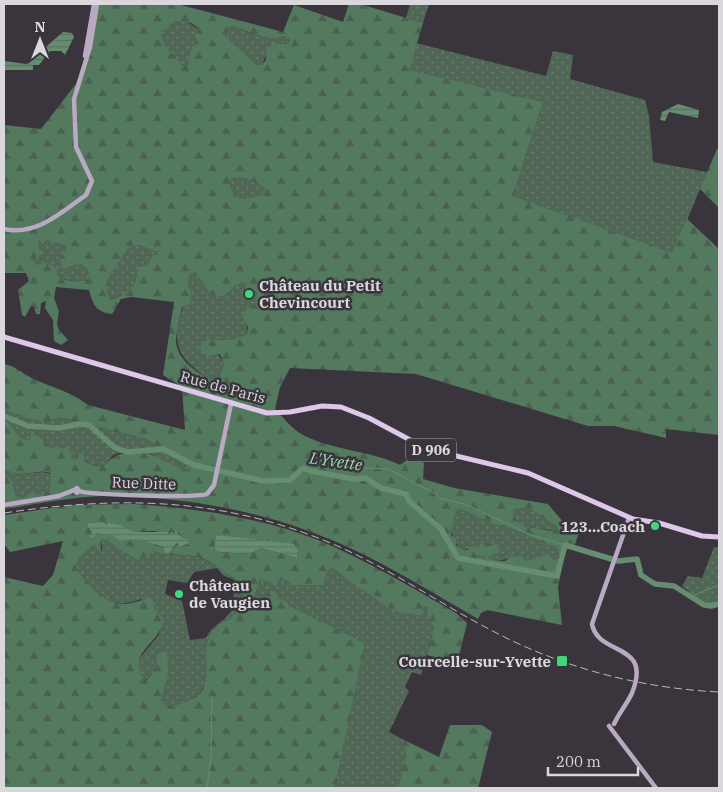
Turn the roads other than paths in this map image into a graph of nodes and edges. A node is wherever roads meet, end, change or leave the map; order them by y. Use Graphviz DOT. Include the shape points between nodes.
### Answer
graph roads {
  1 [pos="95,4"];
  2 [pos="4,229"];
  3 [pos="4,337"];
  4 [pos="231,404"];
  5 [pos="4,505"];
  6 [pos="629,518"];
  7 [pos="719,537"];
  8 [pos="656,788"];
  1 -- 2 [label="street" via="90,47 74,99 76,147 91,176 88,193 35,229"];
  3 -- 4 [label="main road, Rue de Paris / D 906"];
  4 -- 5 [label="street, Rue Ditte" via="217,474 207,494 183,497 95,494 77,490"];
  4 -- 6 [label="main road, Rue de Paris / D 906" via="267,413 322,406 344,408 427,449 528,473"];
  6 -- 7 [label="main road, Rue de Paris" via="702,536"];
  6 -- 8 [label="street" via="593,621 593,630 602,640 630,655 636,672 632,694 614,727"];
}
